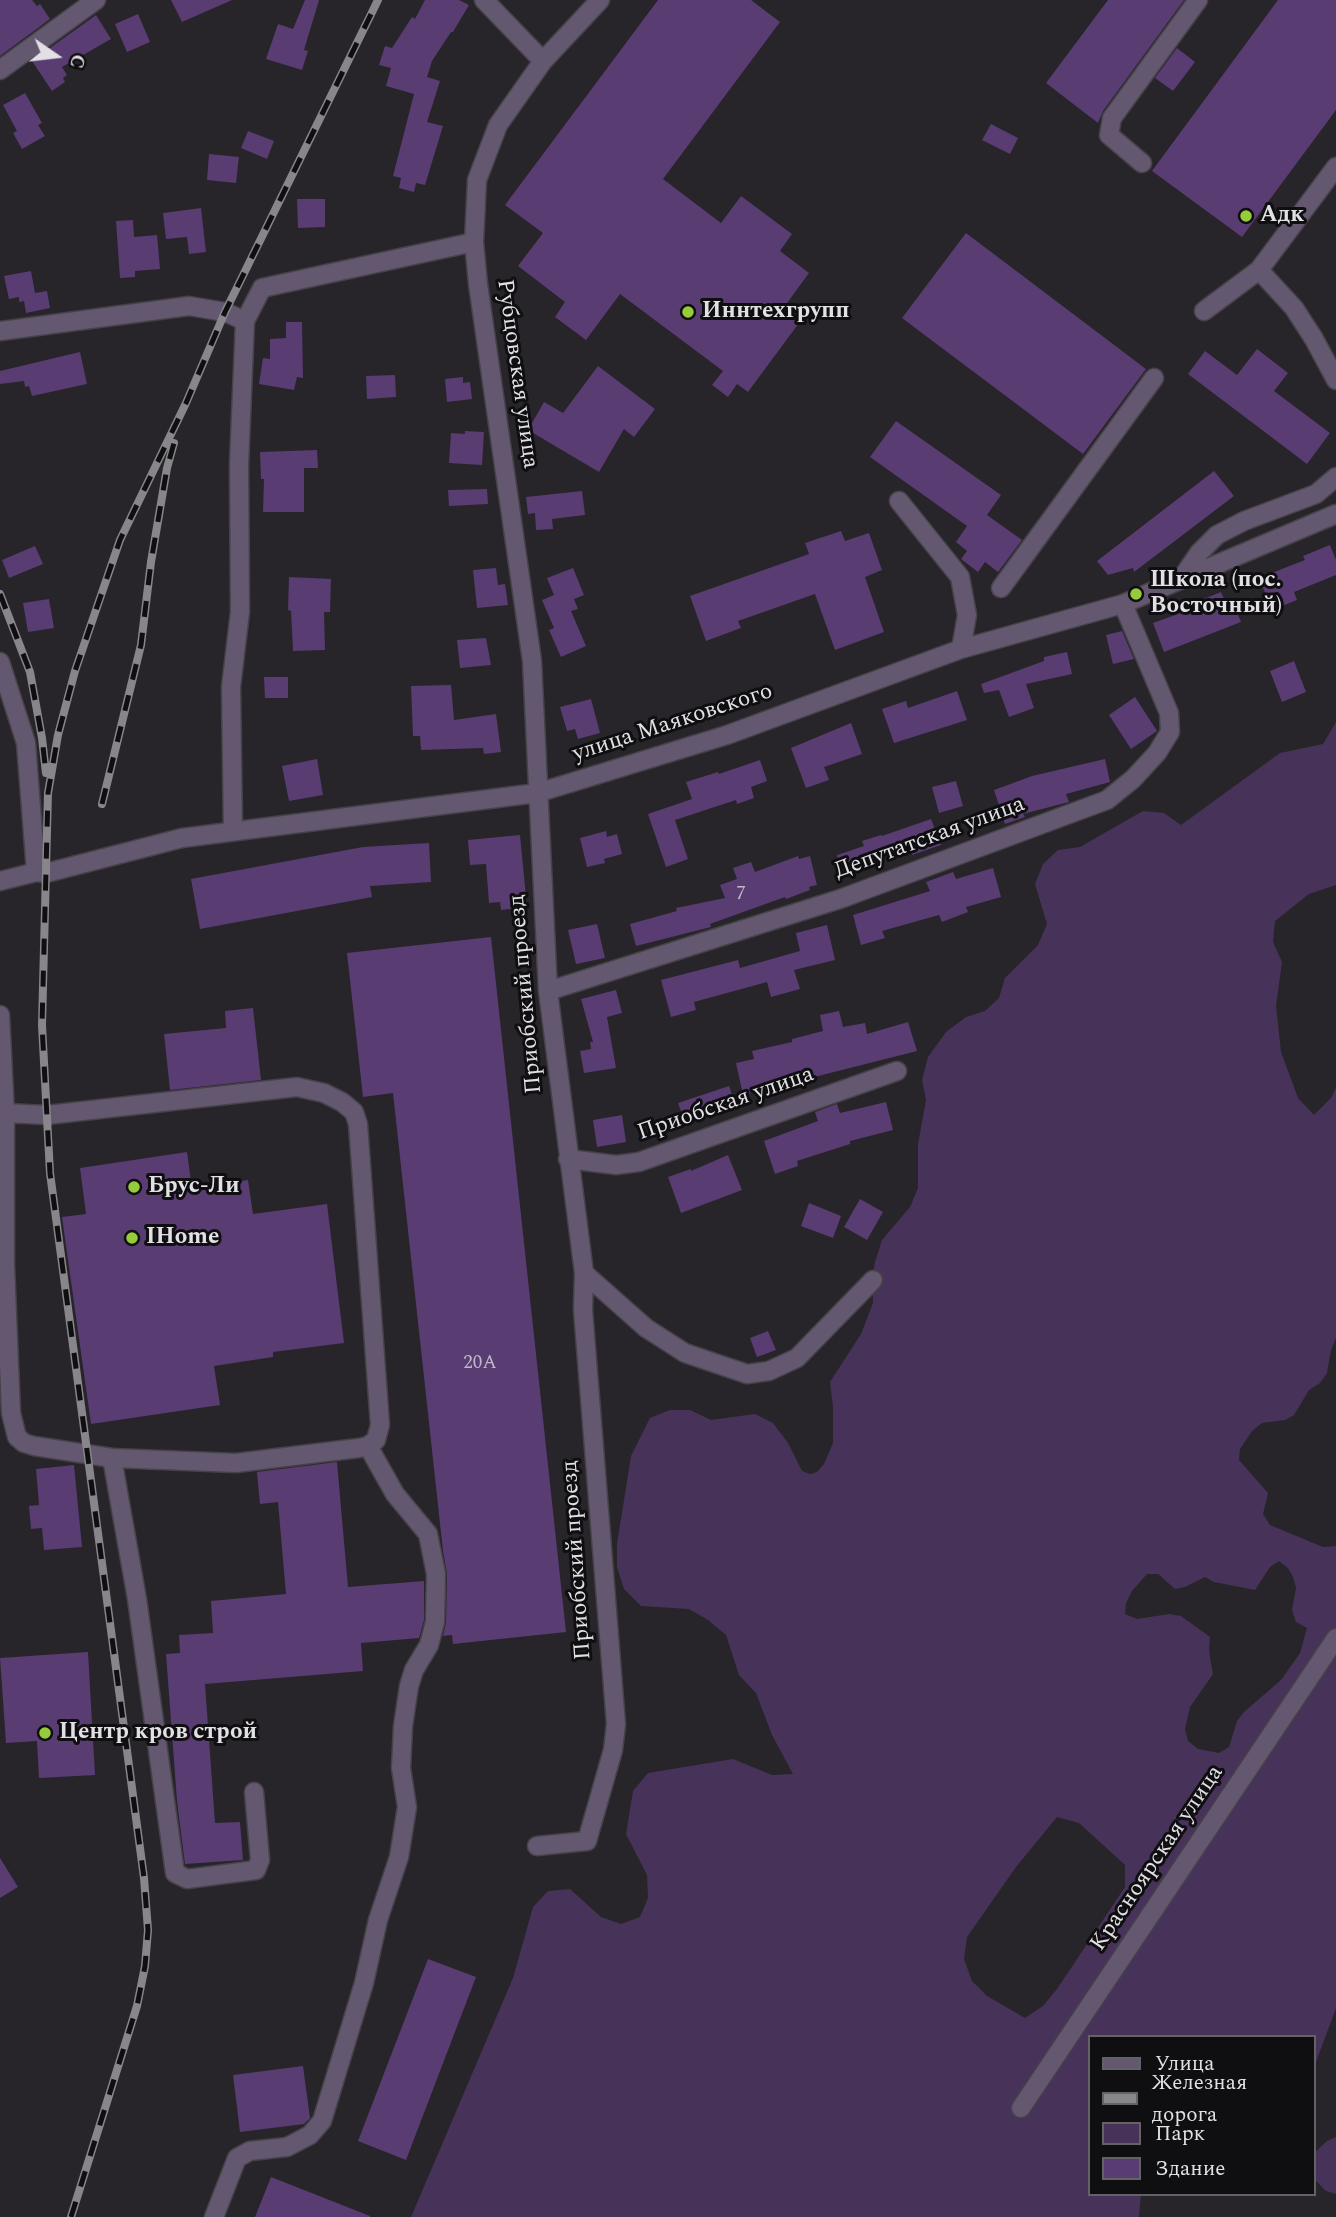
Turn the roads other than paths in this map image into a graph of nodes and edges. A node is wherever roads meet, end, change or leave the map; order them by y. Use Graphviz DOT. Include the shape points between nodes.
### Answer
graph roads {
  1 [pos="96,0"];
  2 [pos="484,0"];
  3 [pos="600,0"];
  4 [pos="1198,0"];
  5 [pos="543,61"];
  6 [pos="0,69"];
  7 [pos="1142,163"];
  8 [pos="1336,167"];
  9 [pos="474,242"];
  10 [pos="1259,270"];
  11 [pos="1204,311"];
  12 [pos="245,321"];
  13 [pos="0,331"];
  14 [pos="1154,377"];
  15 [pos="1336,380"];
  16 [pos="1336,477"];
  17 [pos="899,501"];
  18 [pos="1336,514"];
  19 [pos="1182,578"];
  20 [pos="1001,588"];
  21 [pos="1123,604"];
  22 [pos="961,649"];
  23 [pos="0,662"];
  24 [pos="537,793"];
  25 [pos="233,831"];
  26 [pos="36,872"];
  27 [pos="0,881"];
  28 [pos="548,991"];
  29 [pos="0,1015"];
  30 [pos="897,1071"];
  31 [pos="5,1113"];
  32 [pos="568,1159"];
  33 [pos="2,1266"];
  34 [pos="584,1273"];
  35 [pos="873,1280"];
  36 [pos="368,1446"];
  37 [pos="112,1458"];
  38 [pos="1336,1639"];
  39 [pos="254,1793"];
  40 [pos="537,1846"];
  41 [pos="1021,2108"];
  42 [pos="214,2217"];
  1 -- 6 [label="street"];
  2 -- 5 [label="street"];
  3 -- 5 [label="street, Рубцовская улица"];
  4 -- 7 [label="street" via="1112,118 1109,135"];
  5 -- 9 [label="street, Рубцовская улица" via="498,125 477,180"];
  8 -- 10 [label="street"];
  9 -- 12 [label="street" via="262,288"];
  9 -- 24 [label="street, Рубцовская улица" via="532,661"];
  10 -- 11 [label="street"];
  10 -- 15 [label="street" via="1293,308"];
  12 -- 13 [label="street" via="225,312 189,306"];
  12 -- 25 [label="street" via="239,464 240,612 231,687"];
  14 -- 20 [label="street"];
  16 -- 19 [label="street" via="1316,494 1217,535"];
  17 -- 22 [label="street" via="960,578 967,615"];
  18 -- 19 [label="street, улица Маяковского"];
  19 -- 21 [label="street, улица Маяковского"];
  21 -- 22 [label="street, улица Маяковского"];
  21 -- 28 [label="street, Депутатская улица" via="1169,713 1170,732 1133,779 1107,800 840,899"];
  22 -- 24 [label="street, улица Маяковского" via="727,735"];
  23 -- 26 [label="street" via="26,743"];
  24 -- 25 [label="street, улица Маяковского"];
  24 -- 28 [label="street, Приобский проезд"];
  25 -- 26 [label="street, улица Маяковского" via="182,838"];
  26 -- 27 [label="street, улица Маяковского"];
  28 -- 32 [label="street, Приобский проезд"];
  29 -- 31 [label="street"];
  30 -- 32 [label="street, Приобская улица" via="639,1162 617,1165"];
  31 -- 33 [label="street"];
  31 -- 36 [label="street" via="47,1115 297,1087 324,1093 354,1112 380,1425 376,1440"];
  32 -- 34 [label="street, Приобский проезд"];
  33 -- 37 [label="street" via="16,1437 34,1446"];
  34 -- 35 [label="street" via="646,1328 685,1353 747,1374 769,1371 797,1358"];
  34 -- 40 [label="street, Приобский проезд" via="583,1310 615,1724 613,1750 587,1841"];
  36 -- 37 [label="street" via="236,1463"];
  36 -- 42 [label="street" via="395,1494 428,1534 436,1574 435,1622 409,1686 403,1726 401,1768 407,1807 398,1857 322,2122 310,2136 287,2147 250,2151 237,2158"];
  37 -- 39 [label="street" via="137,1599 175,1873 187,1878 256,1870 260,1860"];
  38 -- 41 [label="street, Красноярская улица"];
}
